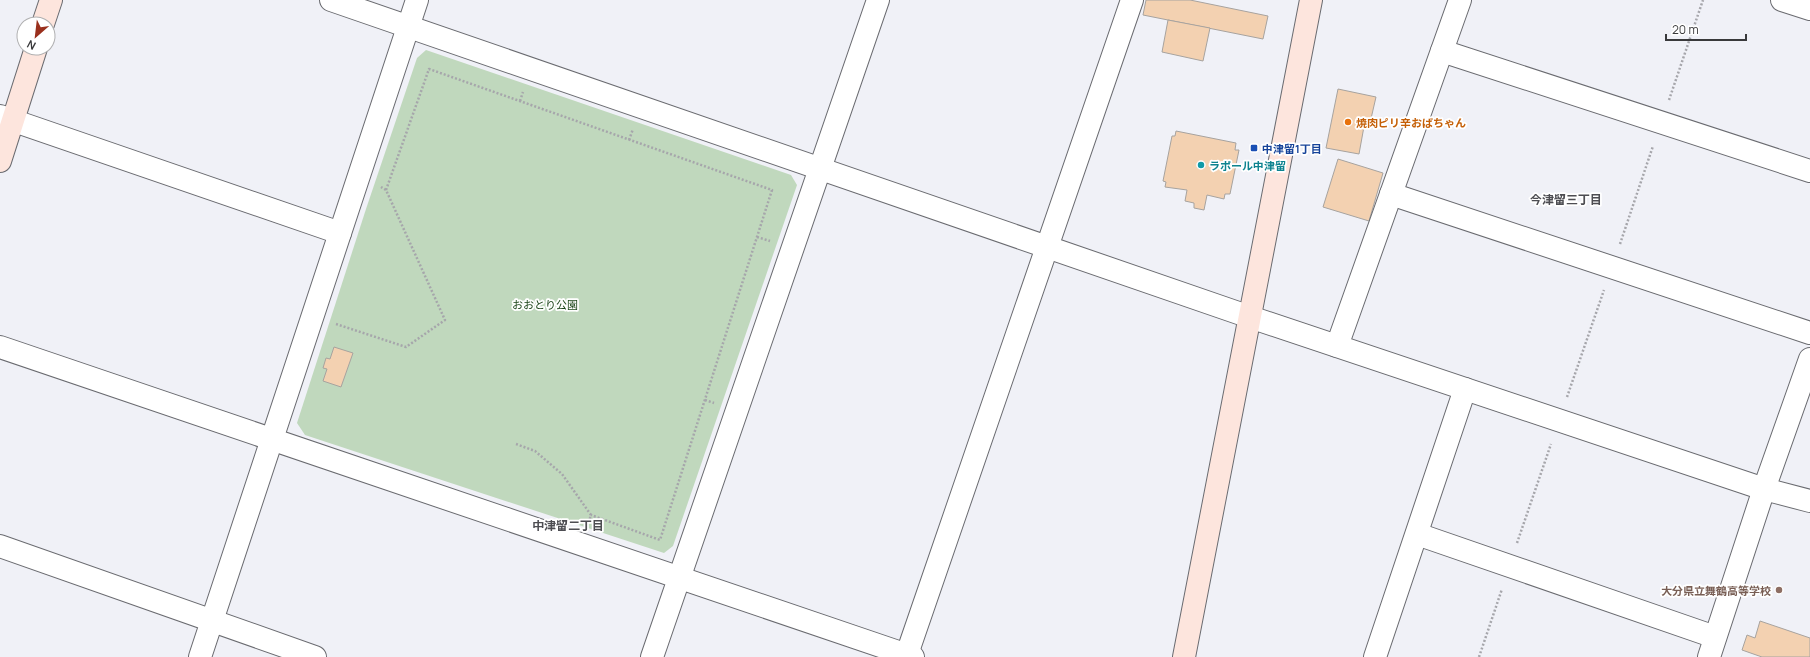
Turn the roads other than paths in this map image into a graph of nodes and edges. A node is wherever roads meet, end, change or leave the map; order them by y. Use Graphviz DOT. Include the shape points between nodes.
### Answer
graph roads {
  1 [pos="51,0"];
  2 [pos="331,0"];
  3 [pos="417,0"];
  4 [pos="878,0"];
  5 [pos="1132,0"];
  6 [pos="1311,0"];
  7 [pos="1460,0"];
  8 [pos="1782,0"];
  9 [pos="1810,9"];
  10 [pos="46,16"];
  11 [pos="408,27"];
  12 [pos="1442,50"];
  13 [pos="33,56"];
  14 [pos="6,118"];
  15 [pos="0,161"];
  16 [pos="820,169"];
  17 [pos="1810,171"];
  18 [pos="1391,194"];
  19 [pos="340,234"];
  20 [pos="1047,247"];
  21 [pos="1250,317"];
  22 [pos="1810,333"];
  23 [pos="1337,346"];
  24 [pos="0,347"];
  25 [pos="1810,359"];
  26 [pos="1466,389"];
  27 [pos="272,439"];
  28 [pos="1764,489"];
  29 [pos="1810,501"];
  30 [pos="1416,534"];
  31 [pos="0,546"];
  32 [pos="680,578"];
  33 [pos="212,621"];
  34 [pos="1712,647"];
  35 [pos="909,656"];
  36 [pos="200,657"];
  37 [pos="315,657"];
  38 [pos="652,657"];
  39 [pos="1184,657"];
  40 [pos="1375,657"];
  1 -- 10 [label="street"];
  2 -- 11 [label="street"];
  3 -- 11 [label="street"];
  4 -- 16 [label="street"];
  5 -- 20 [label="street"];
  6 -- 21 [label="street"];
  7 -- 12 [label="street"];
  8 -- 9 [label="street"];
  11 -- 16 [label="street"];
  11 -- 19 [label="street"];
  12 -- 17 [label="street"];
  12 -- 18 [label="street"];
  13 -- 14 [label="street"];
  14 -- 15 [label="street"];
  14 -- 19 [label="street"];
  16 -- 20 [label="street"];
  16 -- 32 [label="street"];
  18 -- 22 [label="street"];
  18 -- 23 [label="street"];
  19 -- 27 [label="street"];
  20 -- 21 [label="street"];
  20 -- 35 [label="street"];
  21 -- 23 [label="street"];
  21 -- 39 [label="street"];
  23 -- 26 [label="street"];
  24 -- 27 [label="street"];
  25 -- 28 [label="street"];
  26 -- 28 [label="street"];
  26 -- 30 [label="street"];
  27 -- 32 [label="street"];
  27 -- 33 [label="street"];
  28 -- 29 [label="street"];
  28 -- 34 [label="street"];
  30 -- 34 [label="street"];
  30 -- 40 [label="street"];
  31 -- 33 [label="street"];
  32 -- 35 [label="street"];
  32 -- 38 [label="street"];
  33 -- 36 [label="street"];
  33 -- 37 [label="street"];
}
